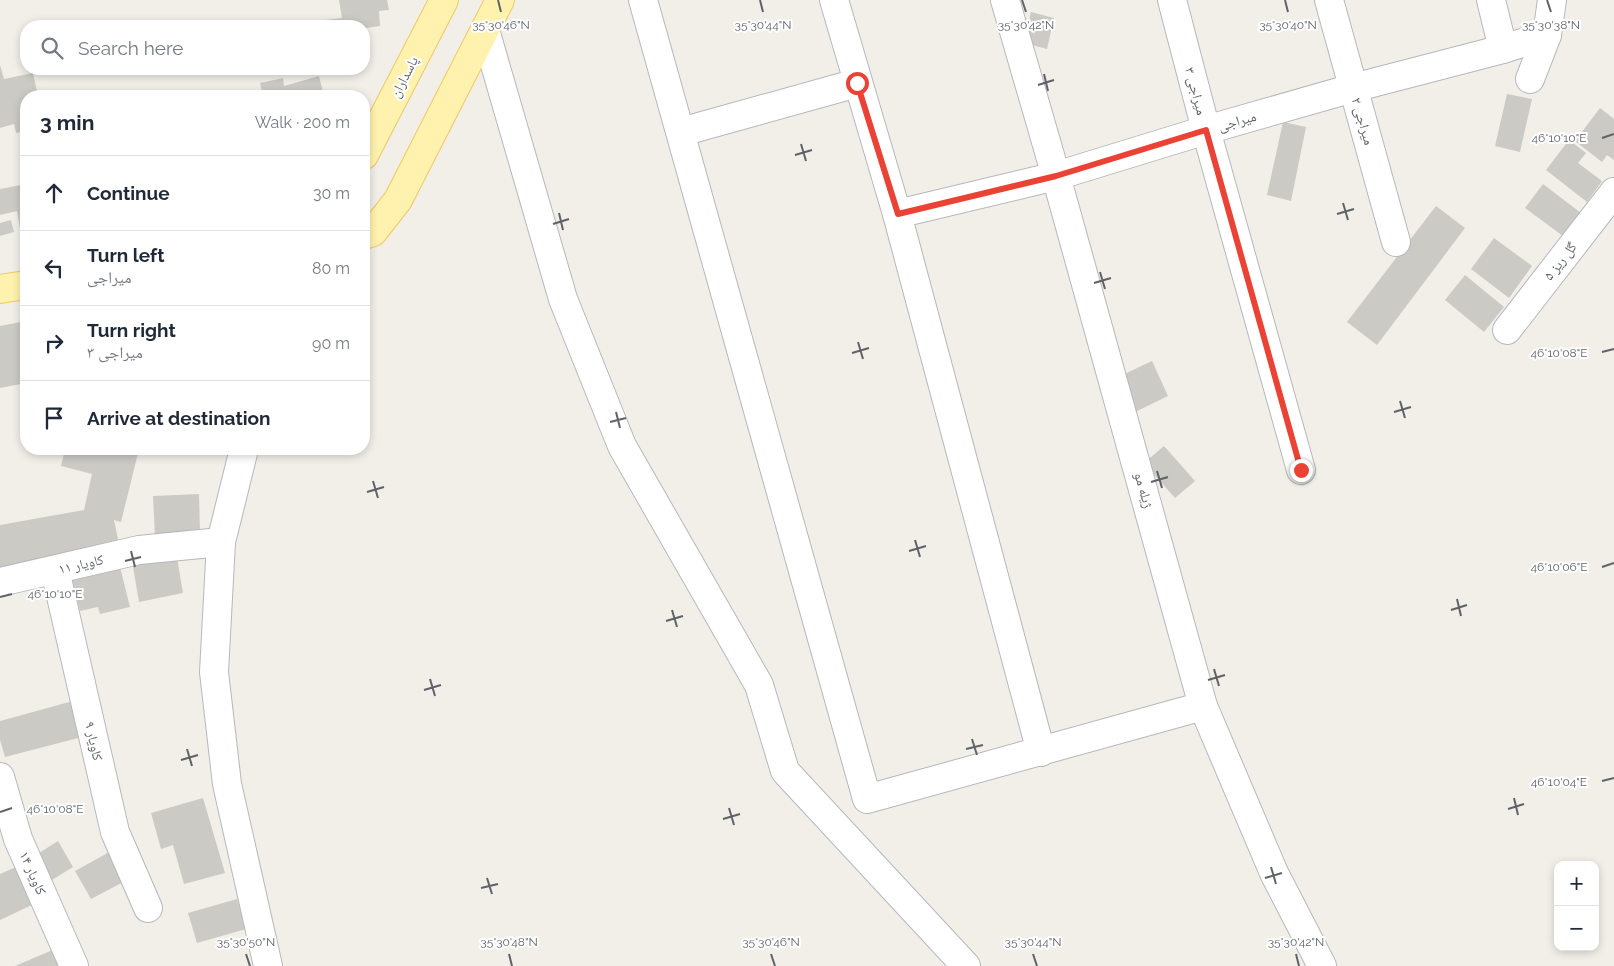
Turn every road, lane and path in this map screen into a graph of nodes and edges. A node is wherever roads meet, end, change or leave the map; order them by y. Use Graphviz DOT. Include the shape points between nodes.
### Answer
graph roads {
  1 [pos="444,0"];
  2 [pos="500,0"];
  3 [pos="643,0"];
  4 [pos="834,0"];
  5 [pos="1004,0"];
  6 [pos="1172,0"];
  7 [pos="1329,0"];
  8 [pos="1491,0"];
  9 [pos="1552,0"];
  10 [pos="485,30"];
  11 [pos="1547,35"];
  12 [pos="1503,49"];
  13 [pos="1530,79"];
  14 [pos="857,83"];
  15 [pos="1354,88"];
  16 [pos="1206,130"];
  17 [pos="681,132"];
  18 [pos="370,143"];
  19 [pos="1056,176"];
  20 [pos="1614,192"];
  21 [pos="898,214"];
  22 [pos="370,233"];
  23 [pos="1396,242"];
  24 [pos="20,286"];
  25 [pos="0,289"];
  26 [pos="1507,330"];
  27 [pos="243,455"];
  28 [pos="1301,470"];
  29 [pos="221,542"];
  30 [pos="55,570"];
  31 [pos="0,582"];
  32 [pos="1204,706"];
  33 [pos="1041,752"];
  34 [pos="0,778"];
  35 [pos="148,908"];
  36 [pos="74,966"];
  37 [pos="268,966"];
  38 [pos="966,966"];
  39 [pos="1322,966"];
  1 -- 18 [label="main road, پاسداران"];
  2 -- 10 [label="main road"];
  3 -- 17 [label="street"];
  4 -- 14 [label="street"];
  5 -- 19 [label="street, ژیله مو"];
  6 -- 16 [label="street, میراجی ۳"];
  7 -- 15 [label="street, میراجی ۲"];
  8 -- 12 [label="street"];
  9 -- 11 [label="street"];
  10 -- 22 [label="main road" via="398,200"];
  10 -- 38 [label="street" via="563,299 622,446 759,685 785,771"];
  11 -- 12 [label="street, میراجی"];
  11 -- 13 [label="street"];
  12 -- 15 [label="street, میراجی"];
  14 -- 17 [label="street"];
  14 -- 21 [label="street"];
  15 -- 16 [label="street, میراجی"];
  15 -- 23 [label="street, میراجی ۲"];
  16 -- 19 [label="street, میراجی"];
  16 -- 28 [label="street, میراجی ۳"];
  17 -- 33 [label="street" via="867,799"];
  19 -- 21 [label="street, میراجی"];
  19 -- 32 [label="street, ژیله مو"];
  20 -- 26 [label="street, گل ریز ۵"];
  21 -- 33 [label="street"];
  24 -- 25 [label="main road"];
  27 -- 29 [label="street"];
  29 -- 30 [label="street, کاویار ۱۱" via="139,550"];
  29 -- 37 [label="street" via="214,672 227,784"];
  30 -- 31 [label="street, کاویار ۱۱"];
  30 -- 35 [label="street, کاویار ۹" via="115,832"];
  32 -- 33 [label="street"];
  32 -- 39 [label="street, ژیله مو" via="1274,874"];
  34 -- 36 [label="street, کاویار ۱۴" via="18,839"];
}
